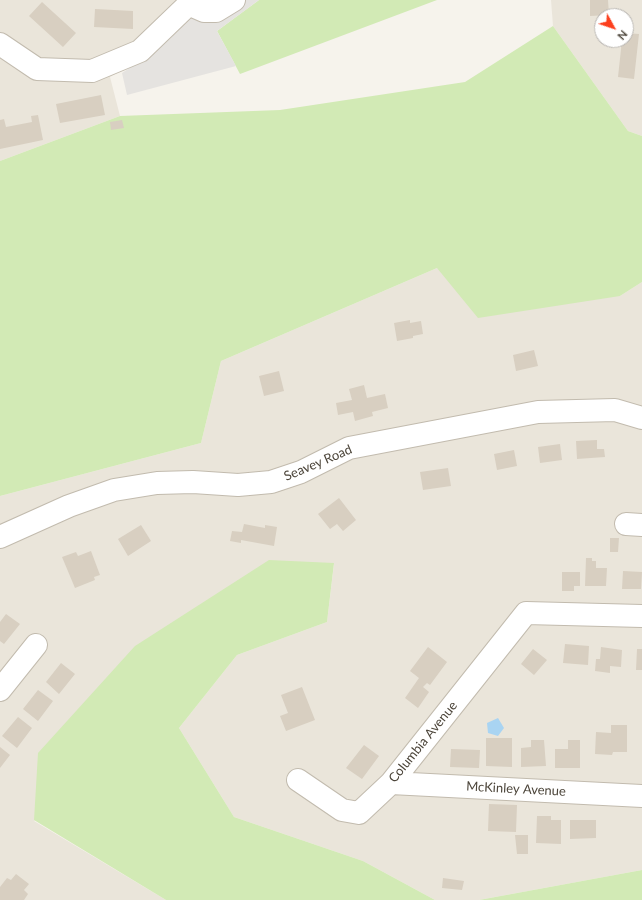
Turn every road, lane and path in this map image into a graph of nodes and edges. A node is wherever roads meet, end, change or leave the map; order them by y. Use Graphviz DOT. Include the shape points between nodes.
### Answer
graph roads {
  1 [pos="234,0"];
  2 [pos="190,2"];
  3 [pos="0,44"];
  4 [pos="642,418"];
  5 [pos="0,537"];
  6 [pos="642,616"];
  7 [pos="36,645"];
  8 [pos="0,690"];
  9 [pos="298,780"];
  10 [pos="391,783"];
  11 [pos="642,796"];
  1 -- 2 [label="street" via="216,11 204,11"];
  2 -- 3 [label="street" via="140,51 92,71 37,69"];
  4 -- 5 [label="street, Seavey Road" via="615,410 538,412 349,448 301,472 271,482 238,485 157,482 114,490 69,506"];
  6 -- 10 [label="street, Columbia Avenue" via="526,613"];
  7 -- 8 [label="street"];
  9 -- 10 [label="street, Columbia Avenue" via="342,810 359,812"];
  10 -- 11 [label="street, McKinley Avenue"];
}
